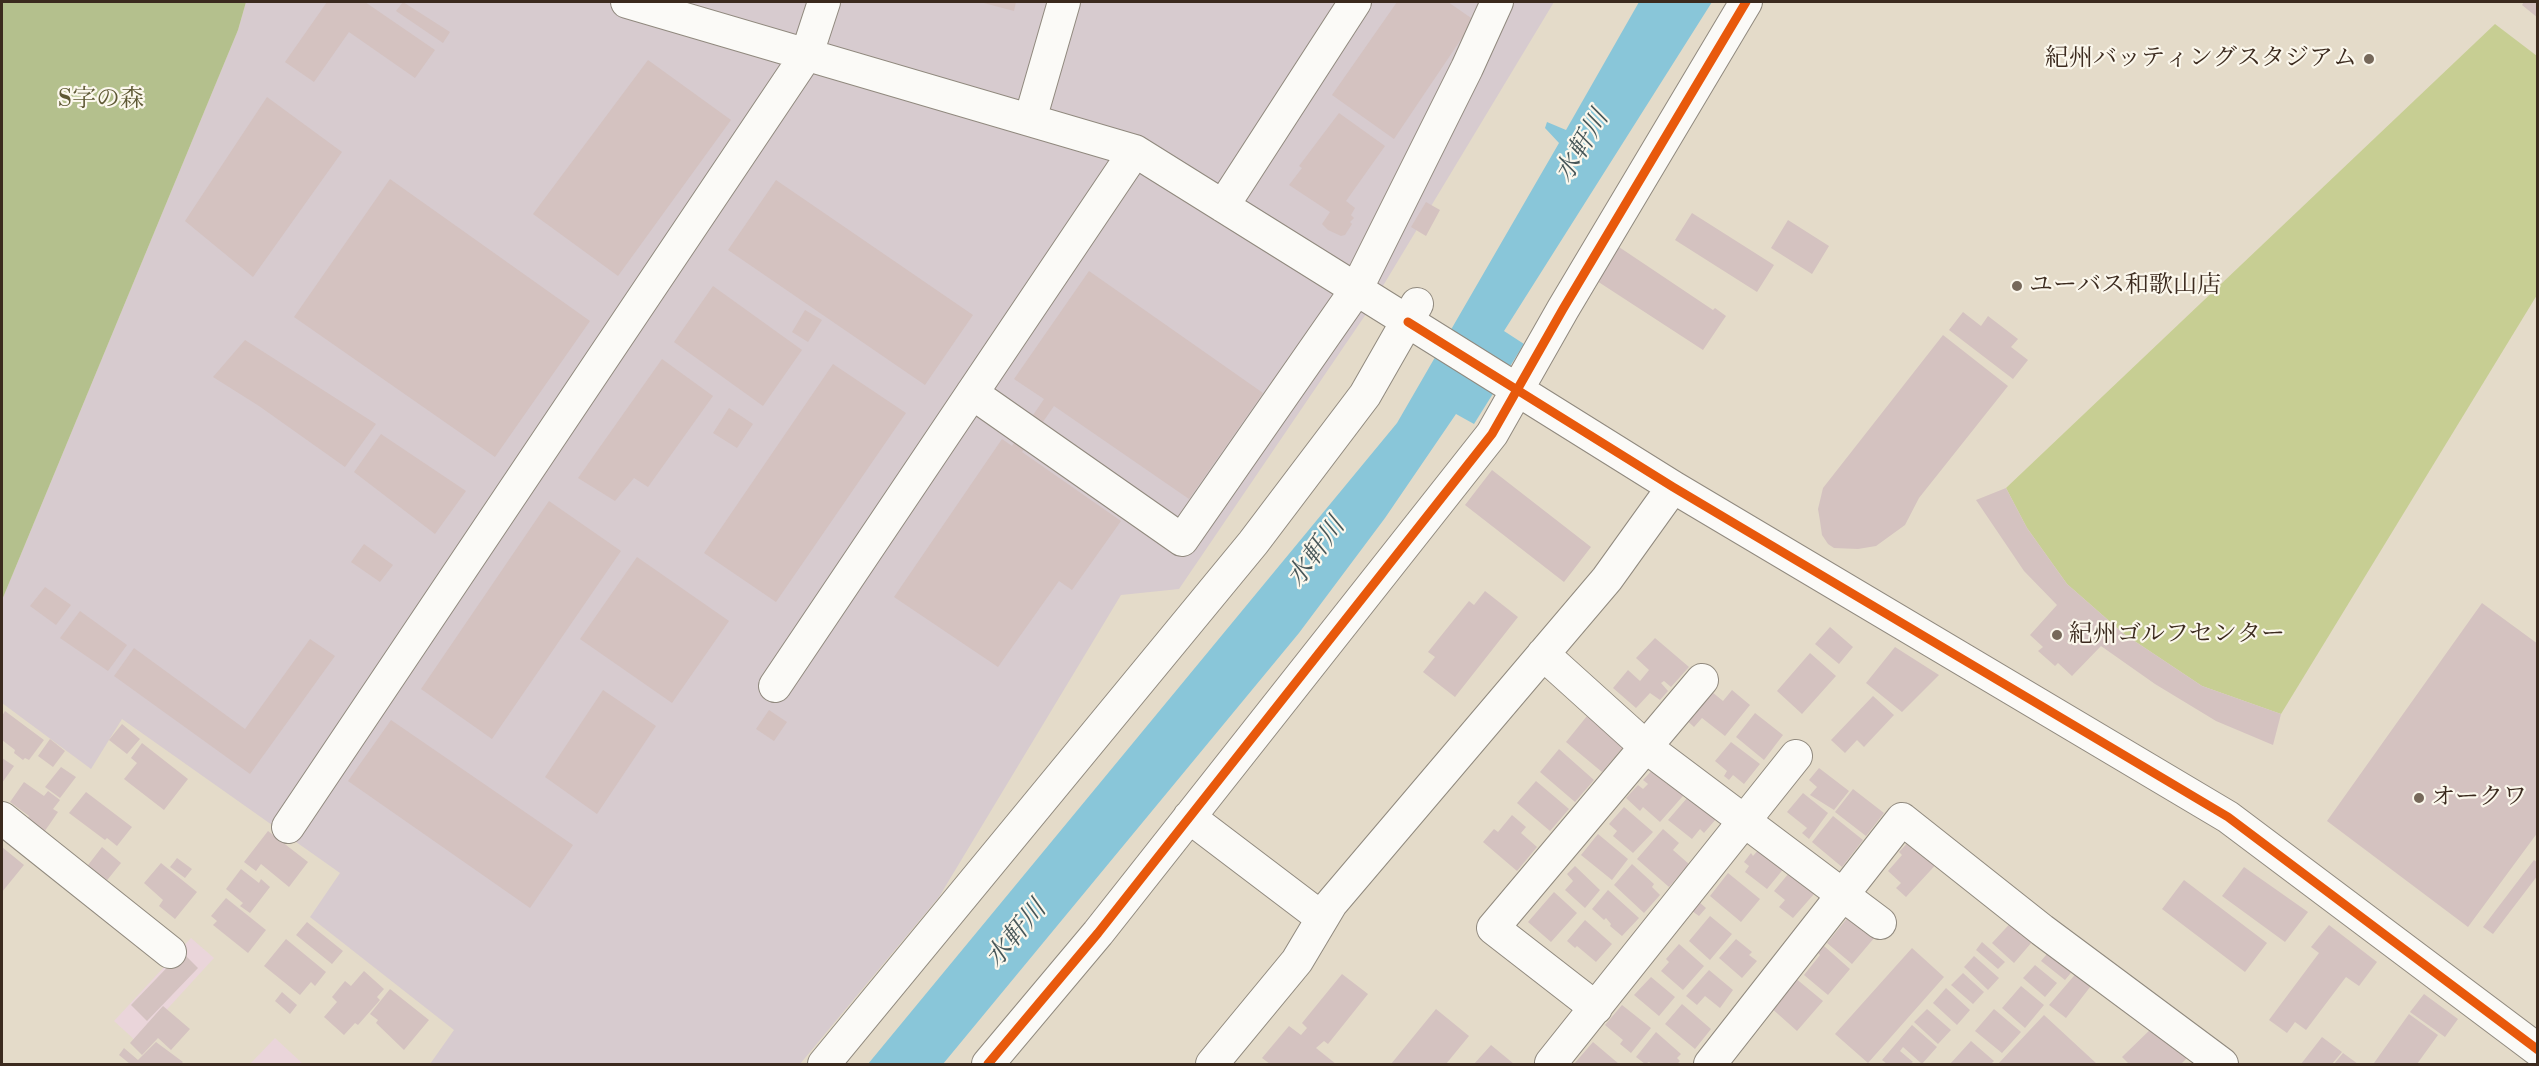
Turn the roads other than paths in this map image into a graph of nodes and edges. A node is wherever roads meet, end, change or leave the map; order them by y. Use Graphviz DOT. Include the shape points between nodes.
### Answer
graph roads {
  1 [pos="627,2"];
  2 [pos="824,2"];
  3 [pos="1064,2"];
  4 [pos="1355,2"];
  5 [pos="1497,2"];
  6 [pos="1746,2"];
  7 [pos="807,54"];
  8 [pos="1030,120"];
  9 [pos="1134,151"];
  10 [pos="1223,206"];
  11 [pos="1356,290"];
  12 [pos="1413,313"];
  13 [pos="1510,385"];
  14 [pos="972,393"];
  15 [pos="1673,487"];
  16 [pos="1543,654"];
  17 [pos="1702,680"];
  18 [pos="776,686"];
  19 [pos="1646,747"];
  20 [pos="1796,756"];
  21 [pos="1189,817"];
  22 [pos="2,818"];
  23 [pos="1745,821"];
  24 [pos="288,828"];
  25 [pos="1842,894"];
  26 [pos="1322,918"];
  27 [pos="1880,923"];
  28 [pos="170,952"];
  29 [pos="1596,1008"];
  30 [pos="2538,1050"];
  31 [pos="824,1065"];
  32 [pos="988,1065"];
  33 [pos="1212,1065"];
  34 [pos="1554,1065"];
  35 [pos="1710,1065"];
  36 [pos="2222,1065"];
  1 -- 7 [label="street"];
  2 -- 7 [label="street"];
  3 -- 8 [label="street"];
  4 -- 10 [label="street"];
  5 -- 11 [label="street"];
  6 -- 13 [label="street"];
  7 -- 8 [label="street"];
  7 -- 24 [label="street"];
  8 -- 9 [label="street"];
  9 -- 10 [label="street"];
  9 -- 14 [label="street"];
  10 -- 11 [label="street"];
  11 -- 12 [label="street"];
  11 -- 14 [label="street" via="1182,540"];
  12 -- 13 [label="street"];
  12 -- 31 [label="street" via="1365,394 1253,543"];
  13 -- 15 [label="street"];
  13 -- 21 [label="street" via="1492,434"];
  14 -- 18 [label="street"];
  15 -- 16 [label="street" via="1607,579"];
  15 -- 30 [label="street" via="2228,817"];
  16 -- 19 [label="street"];
  16 -- 26 [label="street"];
  17 -- 19 [label="street"];
  19 -- 23 [label="street"];
  19 -- 29 [label="street" via="1493,928"];
  20 -- 23 [label="street"];
  21 -- 26 [label="street"];
  21 -- 32 [label="street"];
  22 -- 28 [label="street"];
  23 -- 25 [label="street"];
  23 -- 29 [label="street"];
  25 -- 27 [label="street"];
  25 -- 35 [label="street"];
  25 -- 36 [label="street" via="1902,819"];
  26 -- 33 [label="street" via="1297,961"];
  29 -- 34 [label="street" via="1551,1063"];
}
